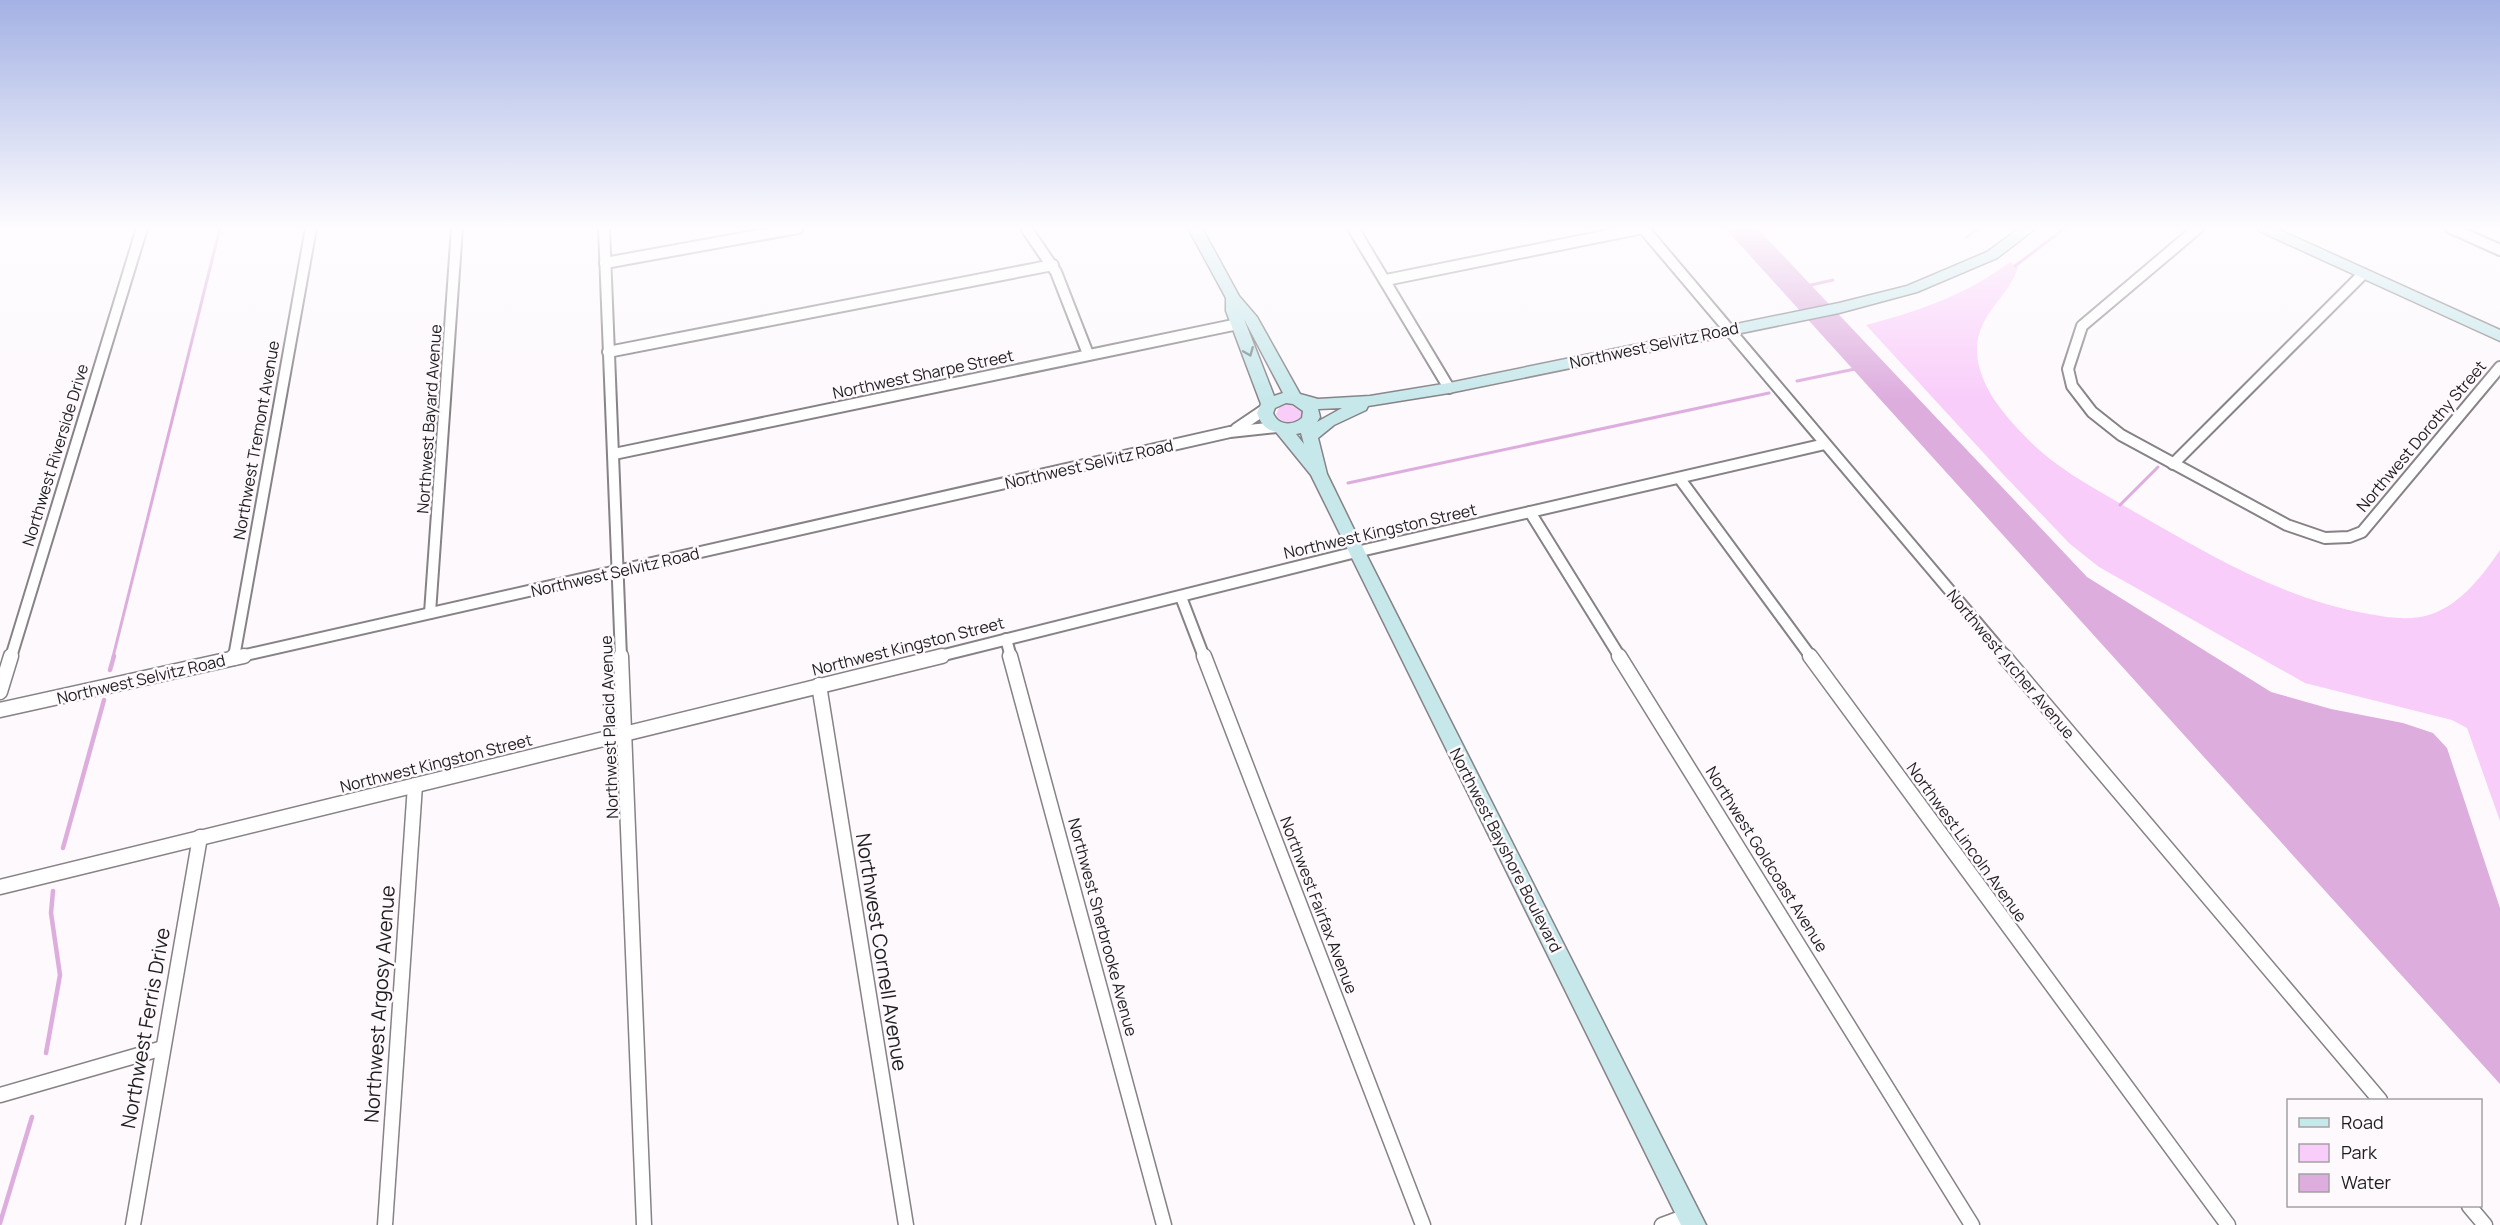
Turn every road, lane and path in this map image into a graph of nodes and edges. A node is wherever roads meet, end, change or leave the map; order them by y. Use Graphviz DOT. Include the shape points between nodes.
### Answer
graph roads {
  1 [pos="125,285"];
  2 [pos="301,285"];
  3 [pos="453,285"];
  4 [pos="606,285"];
  5 [pos="950,285"];
  6 [pos="1061,285"];
  7 [pos="1226,285"];
  8 [pos="1389,285"];
  9 [pos="1691,285"];
  10 [pos="1921,285"];
  11 [pos="2130,285"];
  12 [pos="2352,285"];
  13 [pos="2388,285"];
  14 [pos="1233,298"];
  15 [pos="1238,324"];
  16 [pos="1728,330"];
  17 [pos="2500,336"];
  18 [pos="608,352"];
  19 [pos="1088,354"];
  20 [pos="2500,367"];
  21 [pos="1284,379"];
  22 [pos="1449,388"];
  23 [pos="1298,400"];
  24 [pos="1366,402"];
  25 [pos="1268,406"];
  26 [pos="1310,427"];
  27 [pos="1280,428"];
  28 [pos="1230,432"];
  29 [pos="1825,444"];
  30 [pos="614,454"];
  31 [pos="2173,464"];
  32 [pos="1319,474"];
  33 [pos="1680,479"];
  34 [pos="1530,512"];
  35 [pos="1356,552"];
  36 [pos="619,572"];
  37 [pos="1181,597"];
  38 [pos="430,613"];
  39 [pos="1006,639"];
  40 [pos="234,658"];
  41 [pos="819,685"];
  42 [pos="0,692"];
  43 [pos="0,710"];
  44 [pos="626,734"];
  45 [pos="415,785"];
  46 [pos="200,837"];
  47 [pos="0,887"];
  48 [pos="163,1048"];
  49 [pos="0,1095"];
  50 [pos="2378,1099"];
  51 [pos="2470,1207"];
  52 [pos="1692,1220"];
  53 [pos="133,1225"];
  54 [pos="385,1225"];
  55 [pos="644,1225"];
  56 [pos="906,1225"];
  57 [pos="1164,1225"];
  58 [pos="1423,1225"];
  59 [pos="1662,1225"];
  60 [pos="1972,1225"];
  61 [pos="2228,1225"];
  62 [pos="2485,1225"];
  1 -- 42 [label="street, Northwest Riverside Drive"];
  2 -- 40 [label="street, Northwest Tremont Avenue"];
  3 -- 38 [label="street, Northwest Bayard Avenue"];
  4 -- 18 [label="street, Northwest Placid Avenue"];
  5 -- 18 [label="street"];
  6 -- 19 [label="street"];
  7 -- 14 [label="main road"];
  8 -- 22 [label="street"];
  9 -- 16 [label="street, Northwest Archer Avenue"];
  10 -- 16 [label="main road, Northwest Selvitz Road" via="1839,308"];
  11 -- 31 [label="street, Northwest Dorothy Street" via="2082,326 2068,369 2072,386 2092,412 2121,435"];
  12 -- 31 [label="street"];
  13 -- 17 [label="main road"];
  14 -- 15 [label="main road"];
  14 -- 21 [label="main road" via="1250,317"];
  15 -- 19 [label="street, Northwest Sharpe Street"];
  15 -- 25 [label="main road, one-way"];
  16 -- 22 [label="main road, Northwest Selvitz Road"];
  16 -- 29 [label="street, Northwest Archer Avenue"];
  18 -- 30 [label="street, Northwest Placid Avenue"];
  19 -- 30 [label="street, Northwest Sharpe Street"];
  20 -- 31 [label="street, Northwest Dorothy Street" via="2367,528 2355,536 2325,538 2299,531"];
  21 -- 23 [label="main road"];
  21 -- 24 [label="main road" via="1311,394"];
  22 -- 24 [label="main road, Northwest Selvitz Road"];
  23 -- 24 [label="main road, Northwest Selvitz Road" via="1318,404"];
  23 -- 25 [label="main road" via="1279,399"];
  23 -- 26 [label="main road" via="1312,412"];
  24 -- 26 [label="main road, Northwest Selvitz Road"];
  25 -- 27 [label="main road" via="1266,417"];
  25 -- 28 [label="street, Northwest Selvitz Road"];
  26 -- 27 [label="main road"];
  26 -- 32 [label="main road, Northwest Bayshore Boulevard"];
  27 -- 28 [label="street, Northwest Selvitz Road"];
  27 -- 32 [label="main road, Northwest Bayshore Boulevard"];
  28 -- 36 [label="street, Northwest Selvitz Road"];
  29 -- 33 [label="street, Northwest Kingston Street"];
  29 -- 50 [label="street, Northwest Archer Avenue"];
  30 -- 36 [label="street, Northwest Placid Avenue"];
  32 -- 35 [label="main road, Northwest Bayshore Boulevard"];
  33 -- 34 [label="street, Northwest Kingston Street"];
  33 -- 61 [label="street, Northwest Lincoln Avenue"];
  34 -- 35 [label="street, Northwest Kingston Street"];
  34 -- 60 [label="street, Northwest Goldcoast Avenue"];
  35 -- 37 [label="street, Northwest Kingston Street"];
  35 -- 52 [label="main road, Northwest Bayshore Boulevard"];
  36 -- 38 [label="street, Northwest Selvitz Road"];
  36 -- 44 [label="street, Northwest Placid Avenue"];
  37 -- 39 [label="street, Northwest Kingston Street"];
  37 -- 58 [label="street, Northwest Fairfax Avenue"];
  38 -- 40 [label="street, Northwest Selvitz Road"];
  39 -- 41 [label="street, Northwest Kingston Street"];
  39 -- 57 [label="street, Northwest Sherbrooke Avenue"];
  40 -- 43 [label="street, Northwest Selvitz Road"];
  41 -- 44 [label="street, Northwest Kingston Street"];
  41 -- 56 [label="street, Northwest Cornell Avenue"];
  44 -- 45 [label="street, Northwest Kingston Street"];
  44 -- 55 [label="street, Northwest Placid Avenue"];
  45 -- 46 [label="street, Northwest Kingston Street"];
  45 -- 54 [label="street, Northwest Argosy Avenue"];
  46 -- 47 [label="street, Northwest Kingston Street"];
  46 -- 48 [label="street, Northwest Ferris Drive"];
  48 -- 49 [label="street"];
  48 -- 53 [label="street, Northwest Ferris Drive"];
  51 -- 62 [label="street"];
  52 -- 59 [label="street"];
}
